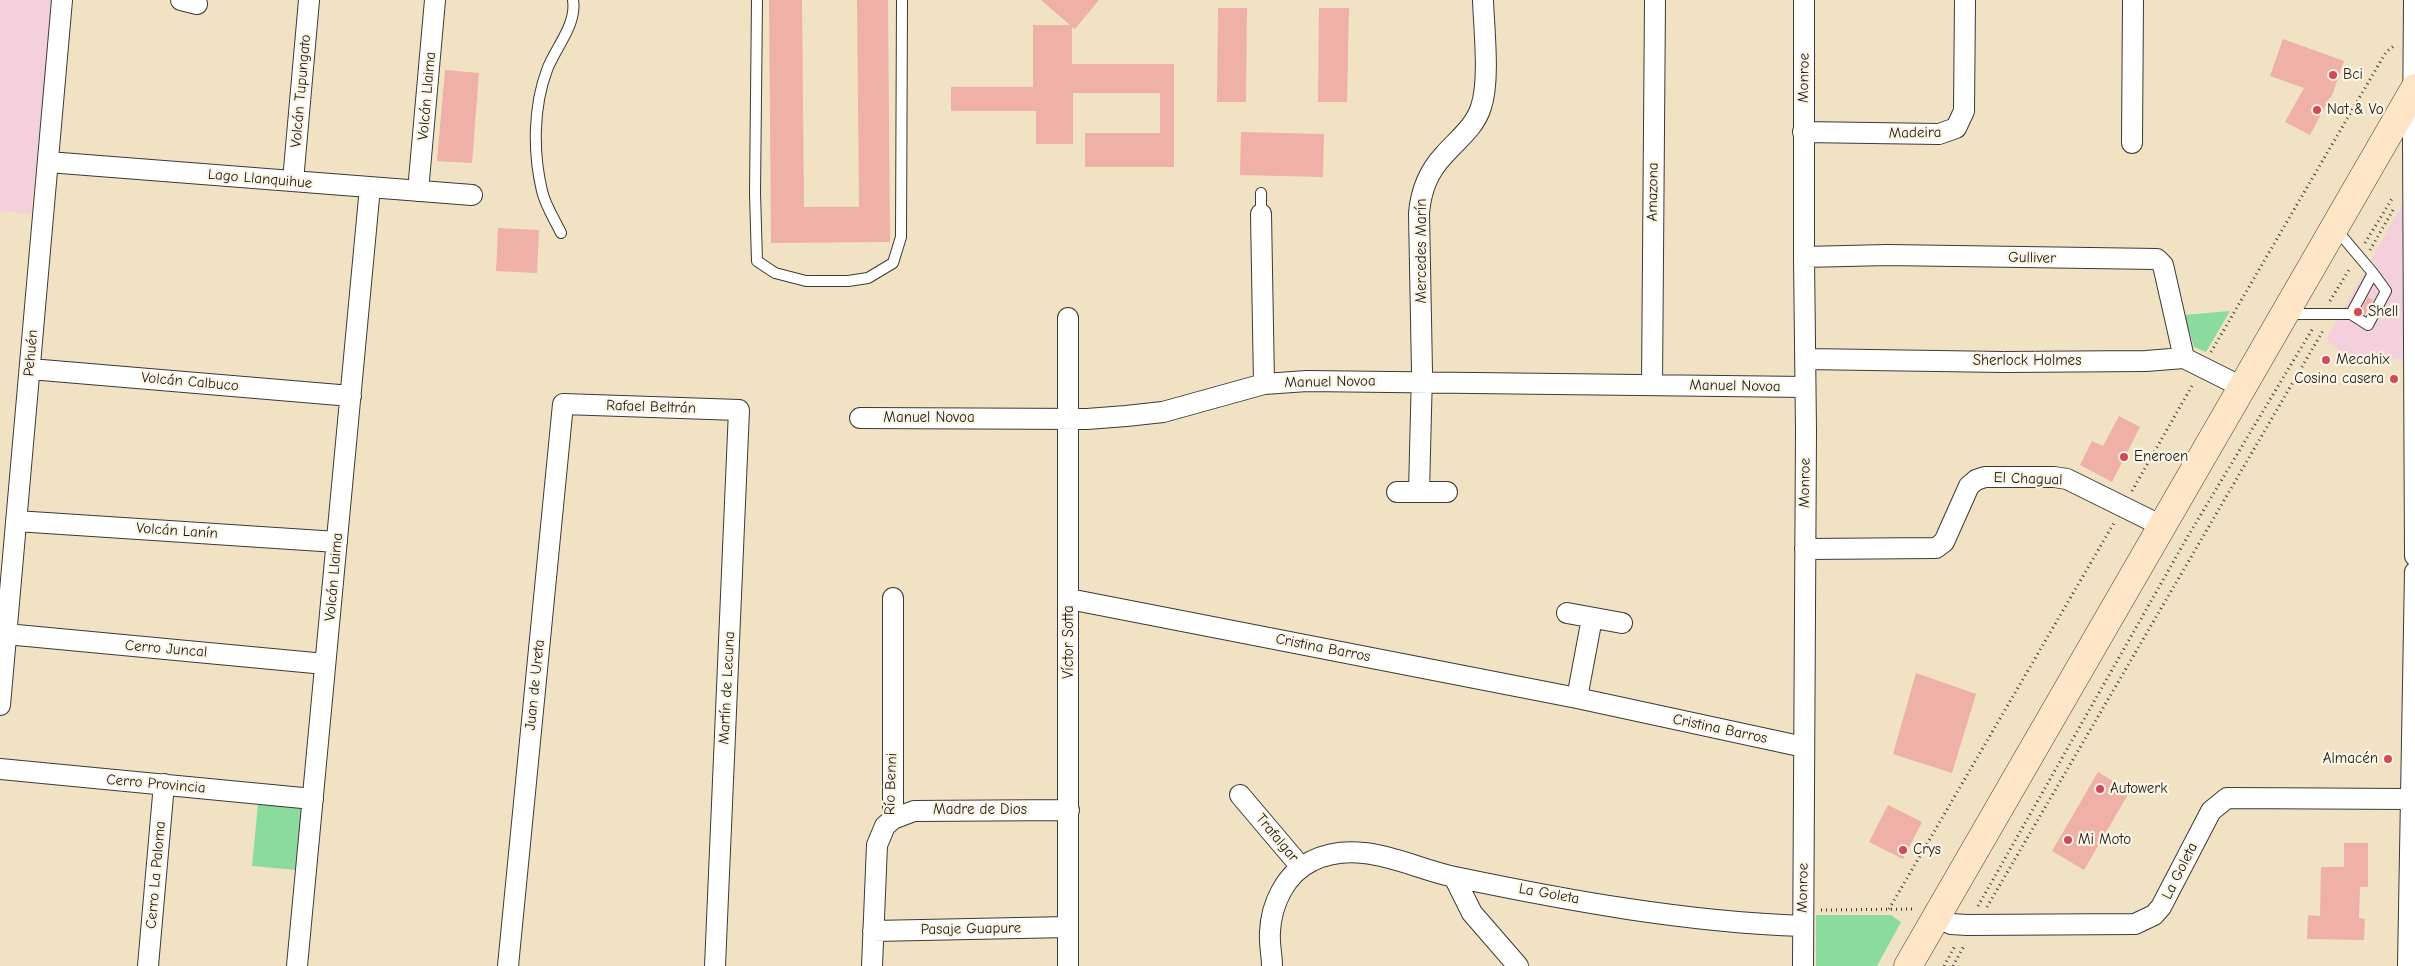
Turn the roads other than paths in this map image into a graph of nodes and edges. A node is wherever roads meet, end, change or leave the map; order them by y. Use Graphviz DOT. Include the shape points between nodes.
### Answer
graph roads {
  1 [pos="62,0"];
  2 [pos="309,0"];
  3 [pos="435,0"];
  4 [pos="573,0"];
  5 [pos="757,0"];
  6 [pos="902,0"];
  7 [pos="1483,0"];
  8 [pos="1655,0"];
  9 [pos="1804,0"];
  10 [pos="1965,0"];
  11 [pos="2133,0"];
  12 [pos="2414,0"];
  13 [pos="2414,31"];
  14 [pos="2414,90"];
  15 [pos="1803,132"];
  16 [pos="2132,143"];
  17 [pos="48,162"];
  18 [pos="293,181"];
  19 [pos="370,188"];
  20 [pos="418,191"];
  21 [pos="1261,194"];
  22 [pos="472,196"];
  23 [pos="1261,214"];
  24 [pos="2334,228"];
  25 [pos="561,233"];
  26 [pos="1804,257"];
  27 [pos="2373,273"];
  28 [pos="2285,314"];
  29 [pos="2351,314"];
  30 [pos="1068,318"];
  31 [pos="2414,336"];
  32 [pos="2184,358"];
  33 [pos="1805,359"];
  34 [pos="30,369"];
  35 [pos="1422,382"];
  36 [pos="1264,384"];
  37 [pos="1652,385"];
  38 [pos="1805,387"];
  39 [pos="2242,388"];
  40 [pos="350,396"];
  41 [pos="563,404"];
  42 [pos="739,410"];
  43 [pos="860,418"];
  44 [pos="1068,418"];
  45 [pos="2414,458"];
  46 [pos="1397,492"];
  47 [pos="1419,492"];
  48 [pos="1447,492"];
  49 [pos="2415,507"];
  50 [pos="16,521"];
  51 [pos="2162,526"];
  52 [pos="337,542"];
  53 [pos="1804,549"];
  54 [pos="2415,556"];
  55 [pos="2415,572"];
  56 [pos="893,598"];
  57 [pos="1069,599"];
  58 [pos="1567,613"];
  59 [pos="1592,618"];
  60 [pos="1622,623"];
  61 [pos="6,634"];
  62 [pos="325,664"];
  63 [pos="1577,698"];
  64 [pos="0,705"];
  65 [pos="1804,747"];
  66 [pos="0,769"];
  67 [pos="164,784"];
  68 [pos="1240,795"];
  69 [pos="313,799"];
  70 [pos="2412,799"];
  71 [pos="1069,810"];
  72 [pos="892,819"];
  73 [pos="1301,867"];
  74 [pos="1454,877"];
  75 [pos="1938,914"];
  76 [pos="1803,918"];
  77 [pos="1068,927"];
  78 [pos="873,931"];
  79 [pos="2411,960"];
  80 [pos="148,966"];
  81 [pos="297,966"];
  82 [pos="508,966"];
  83 [pos="715,966"];
  84 [pos="872,966"];
  85 [pos="1068,966"];
  86 [pos="1272,966"];
  87 [pos="1518,966"];
  88 [pos="1803,966"];
  89 [pos="1908,966"];
  1 -- 17 [label="street, Pehuén"];
  2 -- 18 [label="street, Volcán Tupungato"];
  3 -- 20 [label="street, Volcán Llaima"];
  4 -- 25 [label="lane" via="571,23 546,72 538,106 536,142 542,192"];
  5 -- 6 [label="lane" via="754,193 757,261 775,272 806,281 848,281 868,278 894,263 901,237"];
  7 -- 35 [label="street, Mercedes Marín" via="1485,54 1481,107 1474,122 1442,156 1421,193"];
  8 -- 37 [label="street, Amazona"];
  9 -- 15 [label="street, Monroe"];
  10 -- 15 [label="street, Madeira" via="1964,112 1956,128 1939,134"];
  11 -- 16 [label="street"];
  12 -- 13 [label="street"];
  13 -- 14 [label="street"];
  14 -- 24 [label="main road"];
  14 -- 31 [label="street"];
  15 -- 26 [label="street, Monroe"];
  17 -- 18 [label="street, Lago Llanquihue"];
  17 -- 34 [label="street, Pehuén"];
  18 -- 19 [label="street, Lago Llanquihue"];
  19 -- 20 [label="street, Lago Llanquihue"];
  19 -- 40 [label="street, Volcán Llaima"];
  20 -- 22 [label="street, Lago Llanquihue"];
  21 -- 23 [label="lane"];
  23 -- 36 [label="street"];
  24 -- 27 [label="lane"];
  24 -- 28 [label="main road"];
  26 -- 32 [label="street, Gulliver" via="2157,259 2163,265"];
  26 -- 33 [label="street, Monroe"];
  27 -- 29 [label="lane"];
  27 -- 29 [label="lane" via="2386,291 2368,325"];
  28 -- 29 [label="lane"];
  28 -- 39 [label="main road"];
  30 -- 44 [label="street, Víctor Sotta"];
  31 -- 45 [label="street"];
  32 -- 33 [label="street, Sherlock Holmes" via="2003,362"];
  32 -- 39 [label="street, Sherlock Holmes"];
  33 -- 38 [label="street, Monroe"];
  34 -- 40 [label="street, Volcán Calbuco"];
  34 -- 50 [label="street, Pehuén"];
  35 -- 36 [label="street, Manuel Novoa"];
  35 -- 37 [label="street, Manuel Novoa"];
  35 -- 47 [label="street, Mercedes Marín"];
  36 -- 44 [label="street, Manuel Novoa" via="1163,412"];
  37 -- 38 [label="street, Manuel Novoa"];
  38 -- 53 [label="street, Monroe"];
  39 -- 51 [label="main road"];
  40 -- 52 [label="street, Volcán Llaima"];
  41 -- 42 [label="street, Rafael Beltrán"];
  41 -- 82 [label="street, Juan de Ureta"];
  42 -- 83 [label="street, Martín de Lecuna"];
  43 -- 44 [label="street, Manuel Novoa"];
  44 -- 57 [label="street, Víctor Sotta"];
  45 -- 49 [label="street"];
  46 -- 47 [label="street"];
  47 -- 48 [label="street"];
  49 -- 54 [label="street"];
  50 -- 52 [label="street, Volcán Lanín"];
  50 -- 61 [label="street, Pehuén"];
  51 -- 53 [label="street, El Chagual" via="2067,479 1980,478 1969,486 1944,542 1936,548"];
  51 -- 75 [label="main road"];
  52 -- 62 [label="street, Volcán Llaima"];
  53 -- 65 [label="street, Monroe"];
  55 -- 70 [label="street"];
  56 -- 72 [label="street, Río Benni"];
  57 -- 63 [label="street, Cristina Barros"];
  57 -- 71 [label="street, Víctor Sotta"];
  58 -- 59 [label="street"];
  59 -- 60 [label="street"];
  59 -- 63 [label="street"];
  61 -- 62 [label="street, Cerro Juncal"];
  61 -- 64 [label="street, Pehuén"];
  62 -- 69 [label="street, Volcán Llaima"];
  63 -- 65 [label="street, Cristina Barros"];
  65 -- 76 [label="street, Monroe"];
  66 -- 67 [label="street, Cerro Provincia"];
  67 -- 69 [label="street, Cerro Provincia"];
  67 -- 80 [label="street, Cerro La Paloma"];
  68 -- 73 [label="street, Trafalgar"];
  69 -- 81 [label="street, Volcán Llaima"];
  70 -- 75 [label="street, La Goleta" via="2227,798 2211,811 2161,907 2145,921 2126,926 1951,924"];
  70 -- 79 [label="street"];
  71 -- 72 [label="street, Madre de Dios" via="914,811"];
  71 -- 77 [label="street, Víctor Sotta"];
  72 -- 78 [label="street, Río Benni" via="885,826 877,845"];
  73 -- 74 [label="street, La Goleta" via="1327,855 1353,852"];
  73 -- 86 [label="street, Trafalgar" via="1275,906 1270,933"];
  74 -- 76 [label="street, La Goleta" via="1678,918"];
  74 -- 87 [label="street" via="1472,914"];
  75 -- 89 [label="main road"];
  76 -- 88 [label="street, Monroe"];
  77 -- 78 [label="street, Pasaje Guapure"];
  77 -- 85 [label="street, Víctor Sotta"];
  78 -- 84 [label="street, Río Benni"];
}
